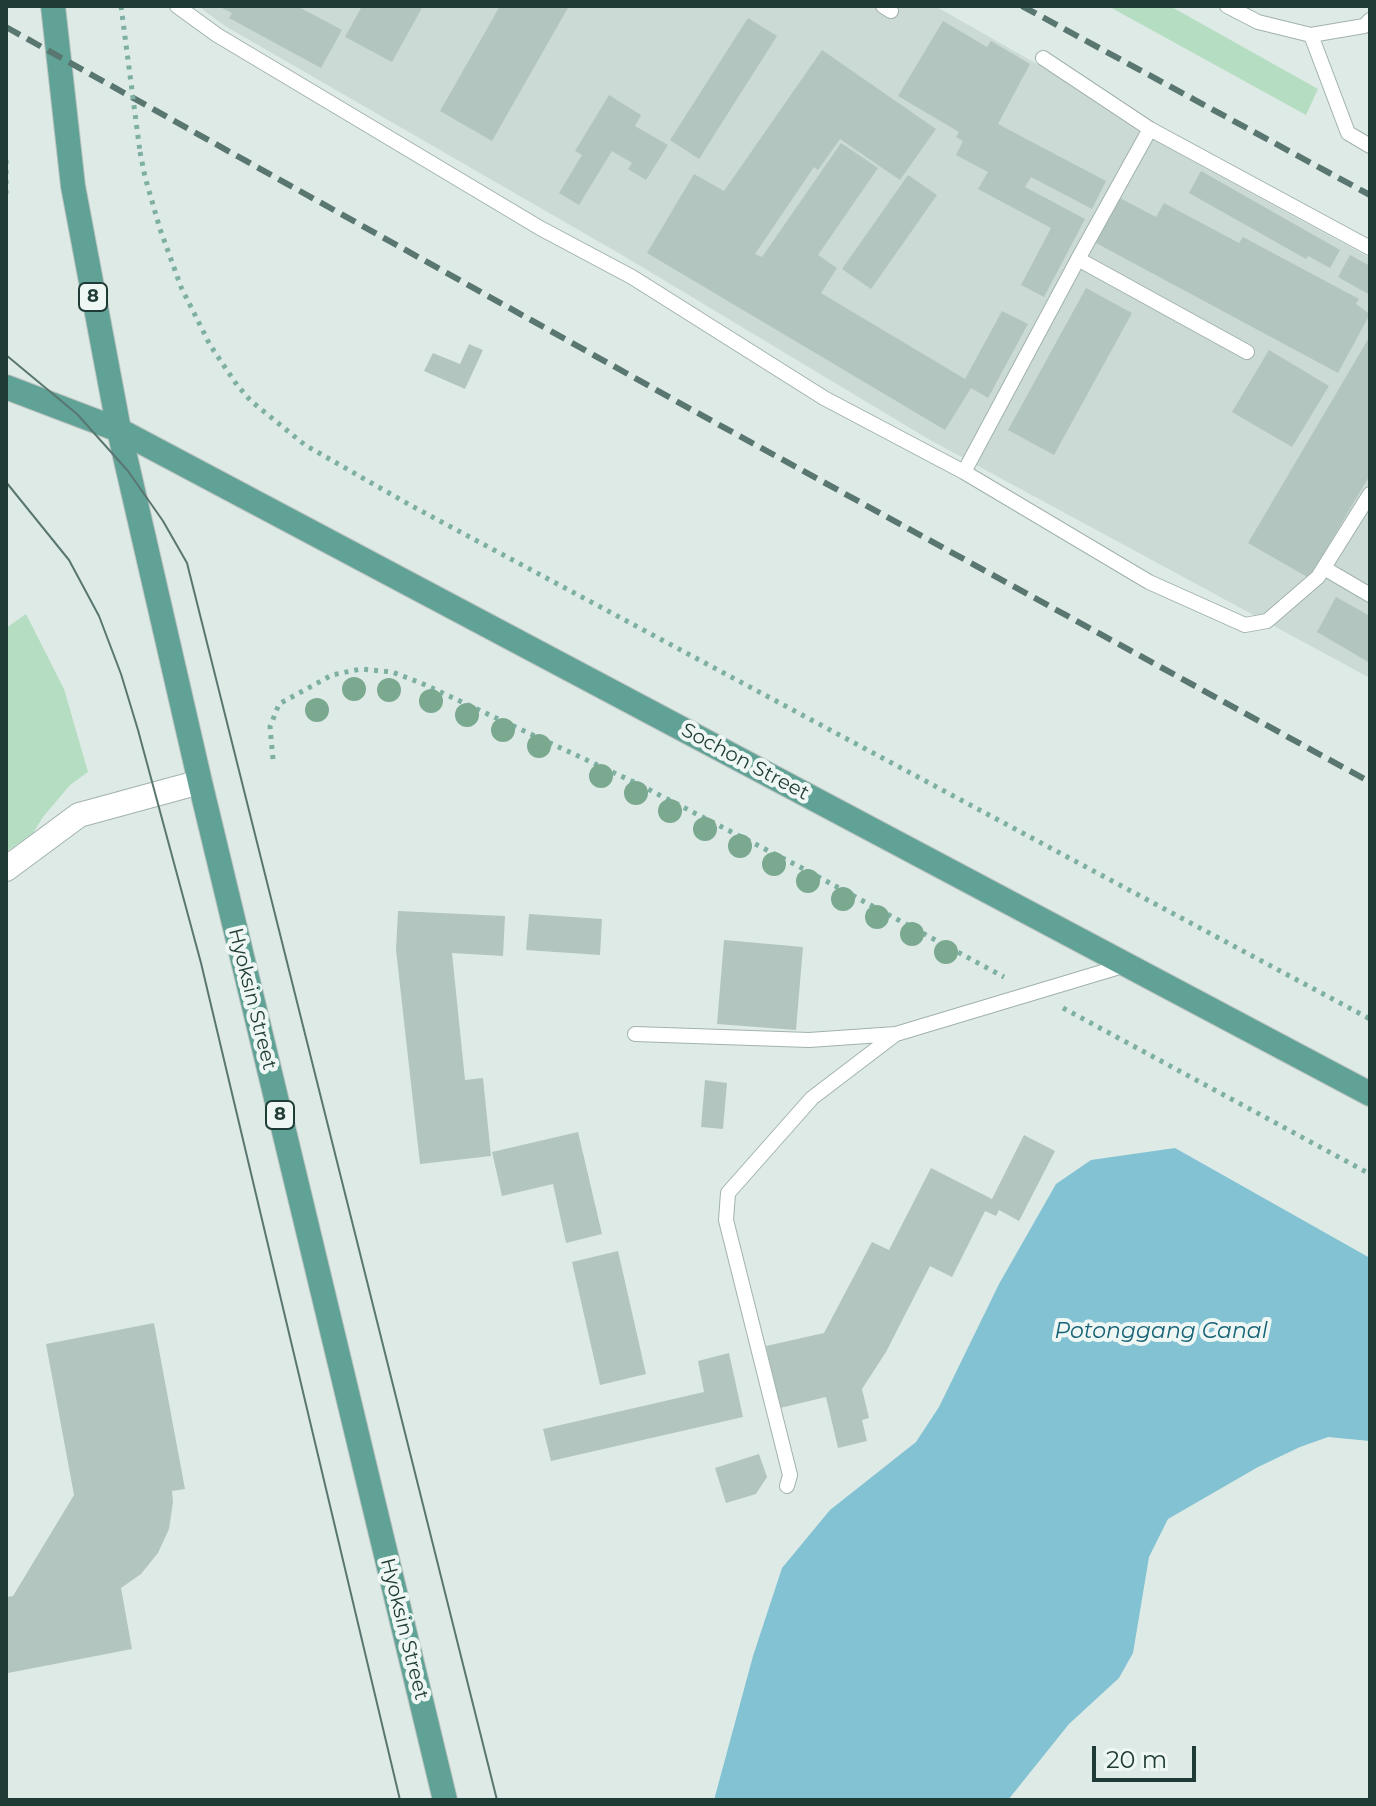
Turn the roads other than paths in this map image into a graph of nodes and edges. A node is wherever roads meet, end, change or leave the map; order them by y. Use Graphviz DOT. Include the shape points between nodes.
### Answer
graph roads {
  1 [pos="53,6"];
  2 [pos="177,6"];
  3 [pos="1227,6"];
  4 [pos="1370,20"];
  5 [pos="1311,35"];
  6 [pos="1043,58"];
  7 [pos="1150,129"];
  8 [pos="1370,146"];
  9 [pos="1370,248"];
  10 [pos="1078,259"];
  11 [pos="1247,352"];
  12 [pos="6,387"];
  13 [pos="119,430"];
  14 [pos="964,472"];
  15 [pos="1370,494"];
  16 [pos="1324,568"];
  17 [pos="1370,595"];
  18 [pos="200,782"];
  19 [pos="6,869"];
  20 [pos="1126,965"];
  21 [pos="635,1034"];
  22 [pos="896,1034"];
  23 [pos="1370,1094"];
  24 [pos="787,1486"];
  25 [pos="445,1800"];
  1 -- 13 [label="main road, 8" via="73,186"];
  2 -- 14 [label="lane" via="217,35 540,228 632,277 824,398"];
  3 -- 5 [label="lane" via="1258,22"];
  4 -- 5 [label="lane" via="1364,26"];
  5 -- 8 [label="lane" via="1348,133"];
  6 -- 7 [label="lane"];
  7 -- 9 [label="lane"];
  7 -- 10 [label="lane"];
  10 -- 11 [label="lane"];
  10 -- 14 [label="lane"];
  12 -- 13 [label="main road, Sochon Street"];
  13 -- 18 [label="main road, Hyoksin Street / 8"];
  13 -- 20 [label="main road, Sochon Street"];
  14 -- 16 [label="lane" via="1149,582 1245,625 1267,621"];
  15 -- 16 [label="lane"];
  16 -- 17 [label="lane"];
  18 -- 19 [label="street" via="79,815"];
  18 -- 25 [label="main road, Hyoksin Street / 8"];
  20 -- 22 [label="lane"];
  20 -- 23 [label="main road, Sochon Street"];
  21 -- 22 [label="lane" via="809,1040"];
  22 -- 24 [label="lane" via="812,1098 728,1193 726,1220 790,1475"];
}
